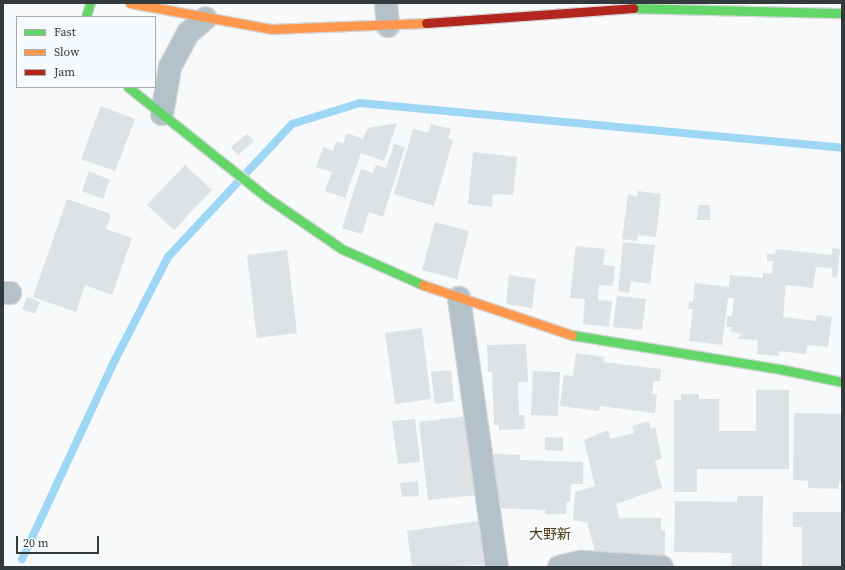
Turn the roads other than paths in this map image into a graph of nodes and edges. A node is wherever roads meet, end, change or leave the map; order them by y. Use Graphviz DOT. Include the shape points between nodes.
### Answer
graph roads {
  1 [pos="90,3"];
  2 [pos="130,3"];
  3 [pos="386,3"];
  4 [pos="619,6"];
  5 [pos="842,13"];
  6 [pos="86,16"];
  7 [pos="206,18"];
  8 [pos="388,26"];
  9 [pos="129,88"];
  10 [pos="162,114"];
  11 [pos="459,298"];
  12 [pos="842,382"];
  13 [pos="497,567"];
  14 [pos="559,567"];
  15 [pos="662,567"];
  1 -- 6 [label="street"];
  2 -- 7 [label="street"];
  3 -- 8 [label="street"];
  4 -- 5 [label="street"];
  4 -- 8 [label="street"];
  7 -- 8 [label="street" via="271,29"];
  7 -- 10 [label="street" via="188,33 170,67"];
  9 -- 10 [label="street"];
  10 -- 11 [label="street" via="268,199 342,249"];
  11 -- 12 [label="street" via="561,333 780,369"];
  11 -- 13 [label="street"];
  14 -- 15 [label="street" via="580,562"];
}
